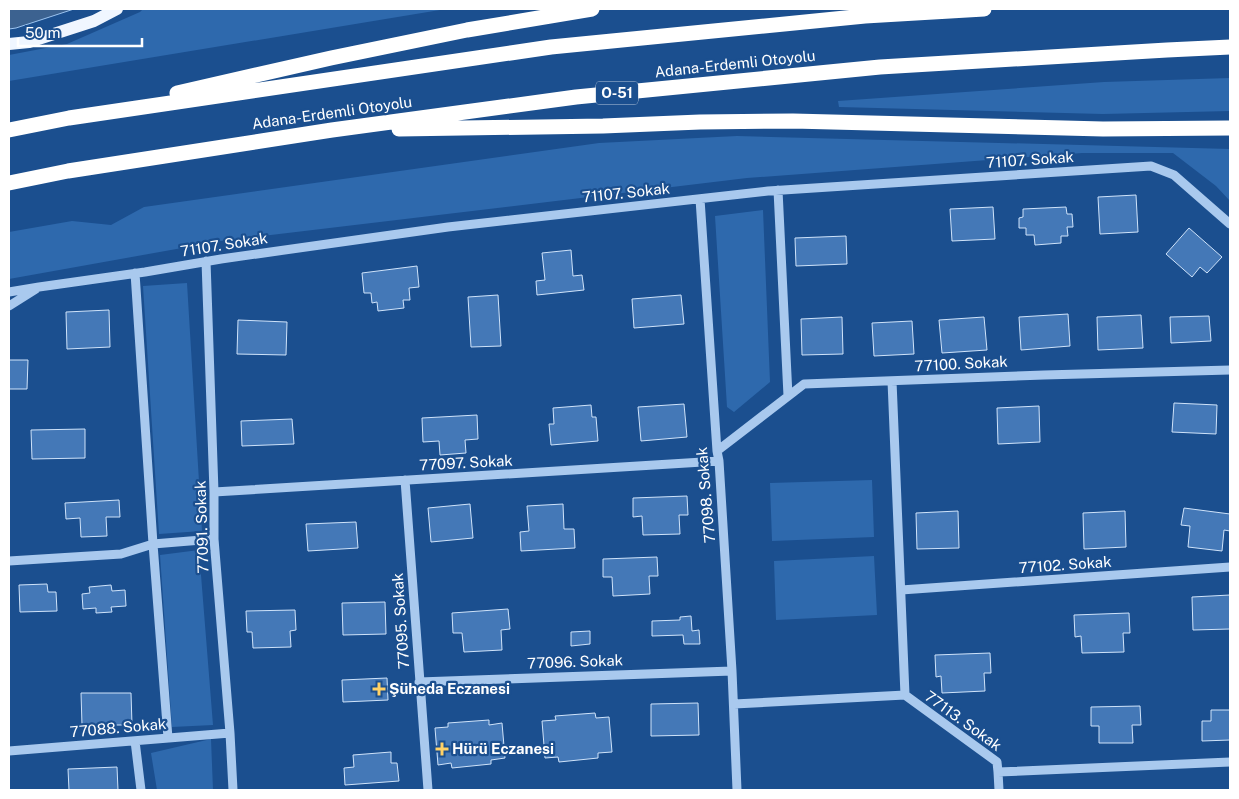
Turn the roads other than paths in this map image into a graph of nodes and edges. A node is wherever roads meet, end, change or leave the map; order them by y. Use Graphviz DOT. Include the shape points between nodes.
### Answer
graph roads {
  1 [pos="117,9"];
  2 [pos="592,9"];
  3 [pos="984,9"];
  4 [pos="9,44"];
  5 [pos="1230,47"];
  6 [pos="69,118"];
  7 [pos="1230,128"];
  8 [pos="9,130"];
  9 [pos="332,130"];
  10 [pos="9,183"];
  11 [pos="778,190"];
  12 [pos="700,199"];
  13 [pos="1230,224"];
  14 [pos="206,261"];
  15 [pos="135,273"];
  16 [pos="39,286"];
  17 [pos="9,292"];
  18 [pos="9,306"];
  19 [pos="1230,370"];
  20 [pos="892,381"];
  21 [pos="788,396"];
  22 [pos="716,451"];
  23 [pos="719,461"];
  24 [pos="405,480"];
  25 [pos="214,492"];
  26 [pos="214,539"];
  27 [pos="153,544"];
  28 [pos="9,561"];
  29 [pos="1230,567"];
  30 [pos="901,590"];
  31 [pos="732,670"];
  32 [pos="420,682"];
  33 [pos="905,695"];
  34 [pos="734,704"];
  35 [pos="230,733"];
  36 [pos="168,738"];
  37 [pos="134,741"];
  38 [pos="9,751"];
  39 [pos="1230,762"];
  40 [pos="998,772"];
  41 [pos="141,790"];
  42 [pos="233,790"];
  43 [pos="428,790"];
  44 [pos="737,790"];
  45 [pos="999,790"];
  1 -- 4 [label="main road" via="94,21 29,42"];
  2 -- 6 [label="highway" via="331,58"];
  3 -- 6 [label="highway" via="865,16 551,47"];
  5 -- 9 [label="highway, Adana-Erdemli Otoyolu / O-51" via="880,67 576,97"];
  6 -- 8 [label="highway"];
  7 -- 9 [label="highway" via="1103,129 784,121"];
  9 -- 10 [label="highway, Adana-Erdemli Otoyolu / O-51"];
  11 -- 12 [label="street, 71107. Sokak"];
  11 -- 13 [label="street, 71107. Sokak" via="1151,166 1174,175"];
  11 -- 21 [label="street"];
  12 -- 14 [label="street, 71107. Sokak" via="448,227"];
  12 -- 22 [label="street, 77098. Sokak"];
  14 -- 15 [label="street, 71107. Sokak"];
  14 -- 25 [label="street, 77091. Sokak"];
  15 -- 16 [label="street, 71107. Sokak"];
  15 -- 27 [label="street"];
  16 -- 17 [label="street, 71107. Sokak"];
  16 -- 18 [label="street"];
  19 -- 20 [label="street, 77100. Sokak"];
  20 -- 21 [label="street, 77100. Sokak" via="804,384"];
  20 -- 30 [label="street"];
  21 -- 22 [label="street, 77100. Sokak"];
  22 -- 23 [label="street, 77098. Sokak"];
  23 -- 24 [label="street, 77097. Sokak"];
  23 -- 31 [label="street, 77098. Sokak"];
  24 -- 25 [label="street, 77097. Sokak"];
  24 -- 32 [label="street, 77095. Sokak"];
  25 -- 26 [label="street, 77091. Sokak"];
  26 -- 27 [label="street"];
  26 -- 35 [label="street, 77091. Sokak"];
  27 -- 28 [label="street" via="121,554"];
  27 -- 36 [label="street"];
  29 -- 30 [label="street, 77102. Sokak"];
  30 -- 33 [label="street"];
  31 -- 32 [label="street, 77096. Sokak"];
  31 -- 34 [label="street, 77098. Sokak"];
  32 -- 43 [label="street, 77095. Sokak"];
  33 -- 34 [label="street, 77113. Sokak"];
  33 -- 40 [label="street, 77113. Sokak" via="997,762"];
  34 -- 44 [label="street, 77098. Sokak"];
  35 -- 36 [label="street, 77088. Sokak"];
  35 -- 42 [label="street, 77091. Sokak"];
  36 -- 37 [label="street, 77088. Sokak"];
  37 -- 38 [label="street, 77088. Sokak"];
  37 -- 41 [label="street"];
  39 -- 40 [label="street, 77113. Sokak"];
  40 -- 45 [label="street"];
}
